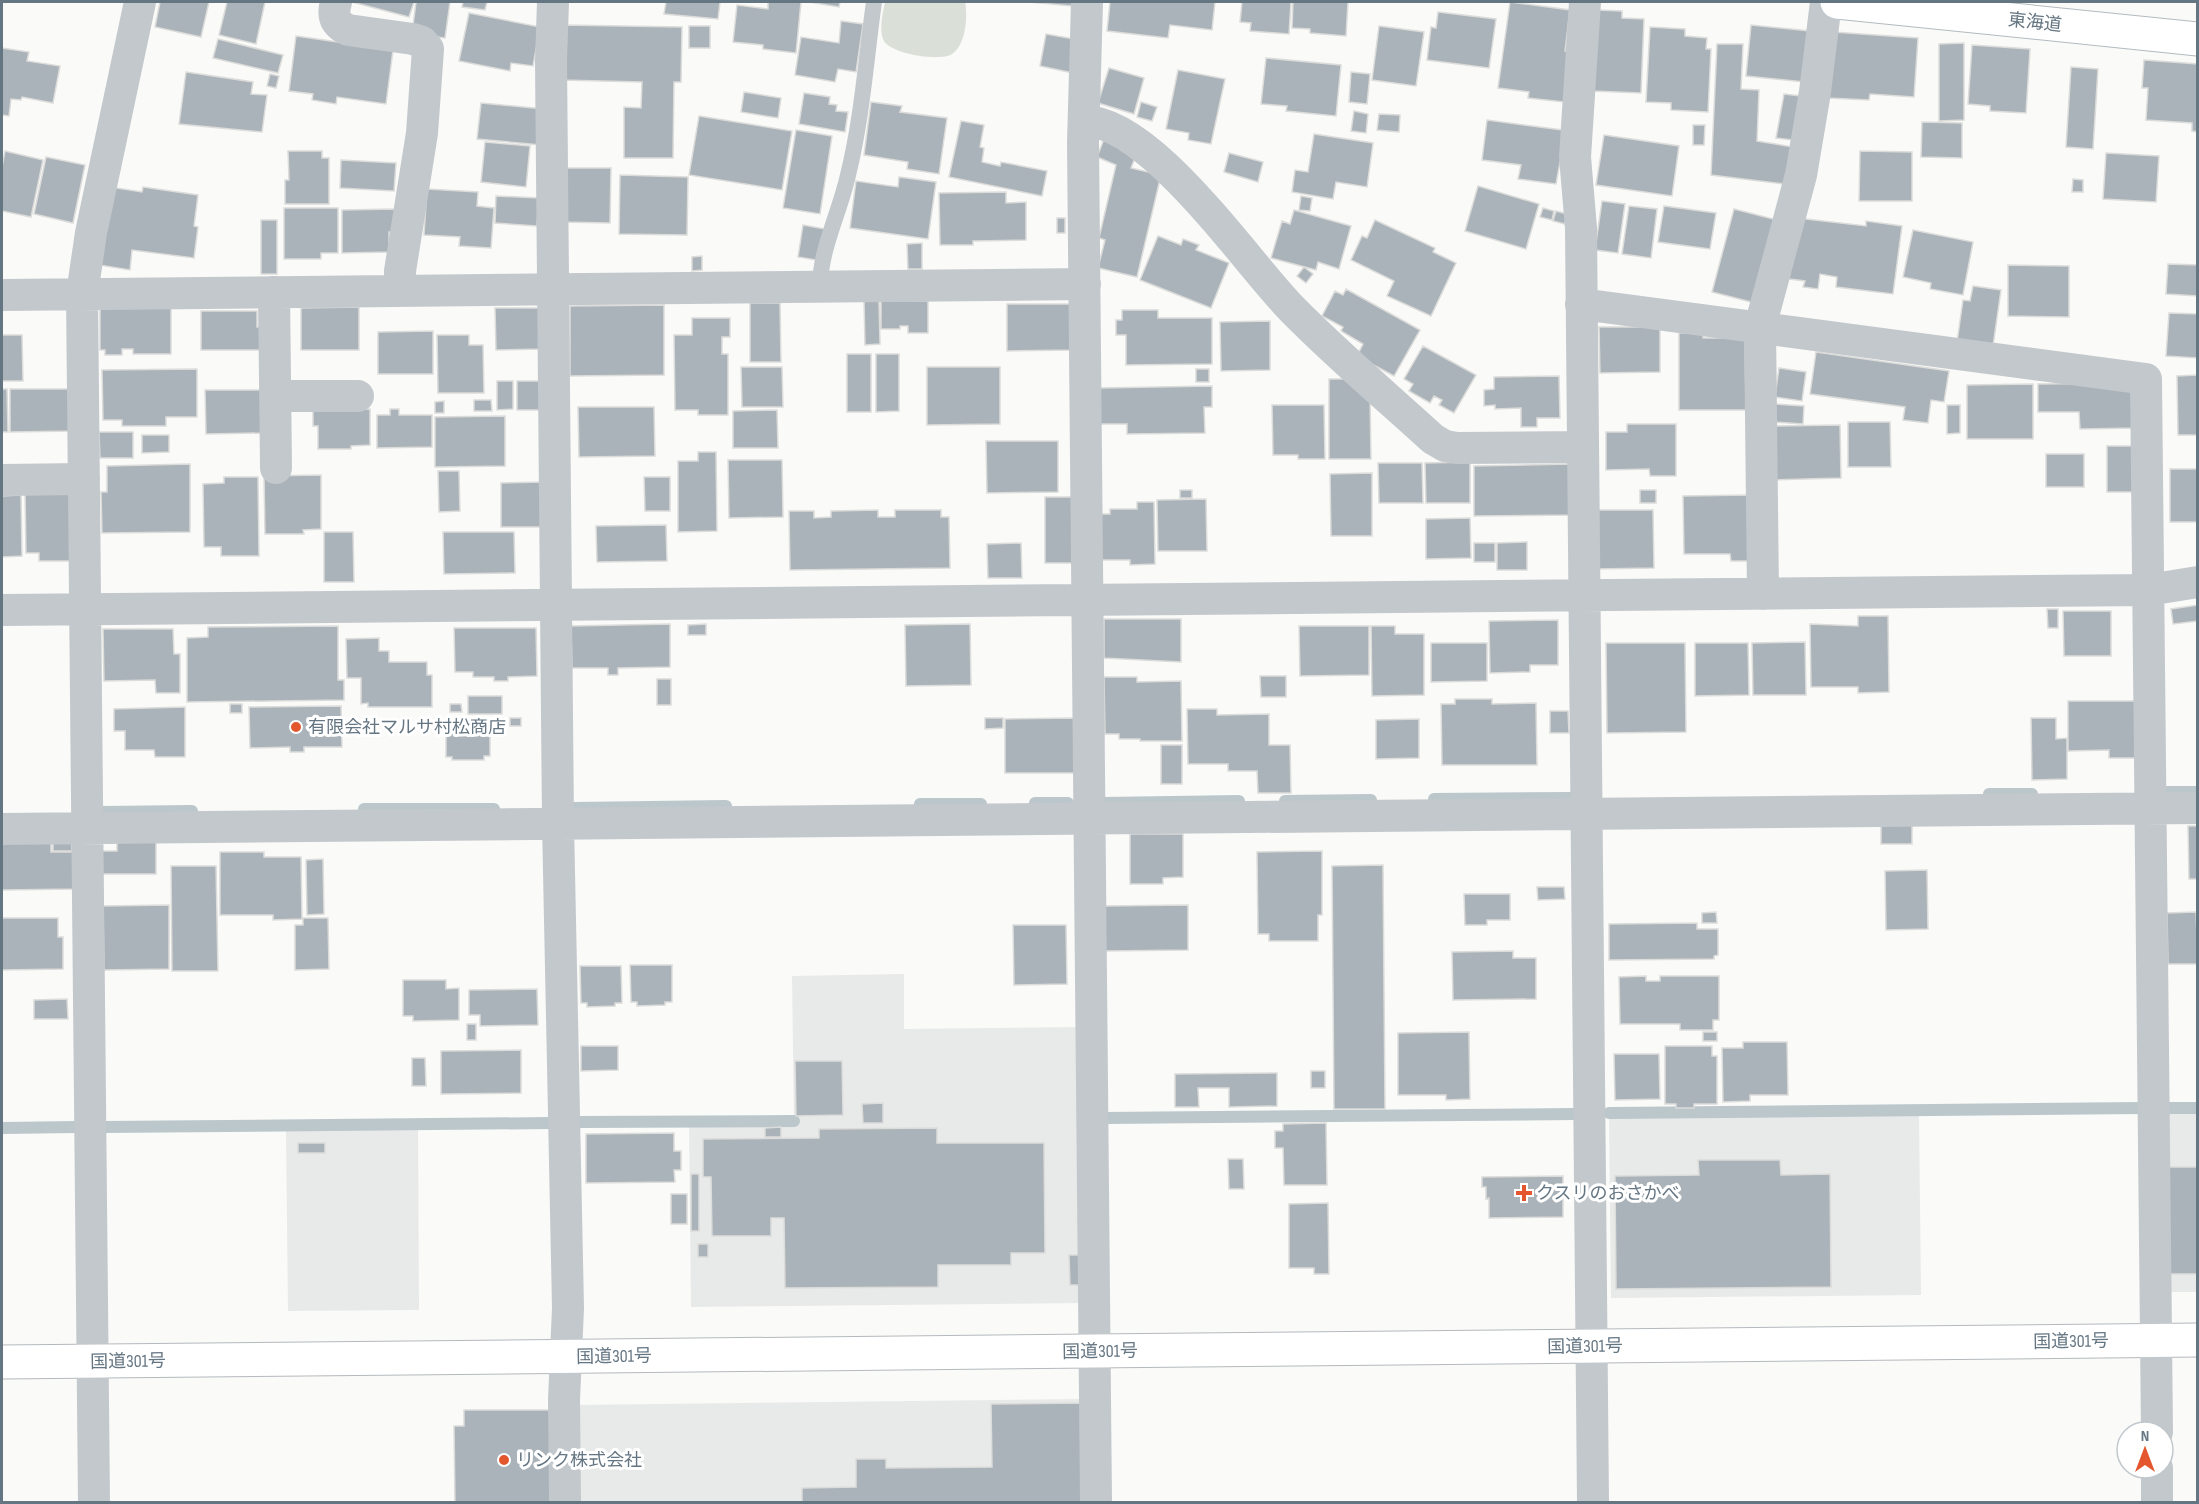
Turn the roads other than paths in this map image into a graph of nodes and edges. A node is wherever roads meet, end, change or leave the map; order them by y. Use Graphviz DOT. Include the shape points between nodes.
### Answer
graph roads {
  1 [pos="140,2"];
  2 [pos="336,2"];
  3 [pos="553,2"];
  4 [pos="874,2"];
  5 [pos="1087,2"];
  6 [pos="1585,2"];
  7 [pos="1826,2"];
  8 [pos="1837,2"];
  9 [pos="1994,10"];
  10 [pos="2198,39"];
  11 [pos="1084,121"];
  12 [pos="1085,284"];
  13 [pos="820,287"];
  14 [pos="553,289"];
  15 [pos="400,291"];
  16 [pos="274,292"];
  17 [pos="82,294"];
  18 [pos="2,295"];
  19 [pos="1581,304"];
  20 [pos="1760,327"];
  21 [pos="275,396"];
  22 [pos="358,396"];
  23 [pos="1583,447"];
  24 [pos="276,468"];
  25 [pos="84,479"];
  26 [pos="2,480"];
  27 [pos="2198,582"];
  28 [pos="2148,590"];
  29 [pos="1763,594"];
  30 [pos="1584,595"];
  31 [pos="1088,600"];
  32 [pos="556,605"];
  33 [pos="85,609"];
  34 [pos="2,610"];
  35 [pos="2150,808"];
  36 [pos="2198,808"];
  37 [pos="1586,814"];
  38 [pos="1090,818"];
  39 [pos="558,823"];
  40 [pos="87,828"];
  41 [pos="2,829"];
  42 [pos="2156,1340"];
  43 [pos="2198,1340"];
  44 [pos="1591,1346"];
  45 [pos="1095,1351"];
  46 [pos="566,1357"];
  47 [pos="92,1361"];
  48 [pos="2,1362"];
  49 [pos="2157,1420"];
  50 [pos="2157,1480"];
  51 [pos="94,1503"];
  52 [pos="565,1503"];
  53 [pos="1096,1503"];
  54 [pos="1593,1503"];
  55 [pos="2157,1503"];
  1 -- 17 [label="street" via="91,233"];
  2 -- 15 [label="street" via="333,16 339,26 413,39 428,50 422,133"];
  3 -- 14 [label="street"];
  4 -- 13 [label="lane" via="856,138 842,202 820,270"];
  5 -- 11 [label="street"];
  6 -- 19 [label="street" via="1575,157 1581,219"];
  7 -- 20 [label="street" via="1801,175"];
  8 -- 9 [label="main road, 東海道"];
  9 -- 10 [label="main road, 東海道"];
  11 -- 12 [label="street"];
  11 -- 23 [label="street" via="1099,121 1159,160 1292,309 1433,439 1457,448"];
  12 -- 13 [label="street"];
  12 -- 31 [label="street"];
  13 -- 14 [label="street"];
  14 -- 15 [label="street"];
  14 -- 32 [label="street"];
  15 -- 16 [label="street"];
  16 -- 17 [label="street"];
  16 -- 21 [label="street"];
  17 -- 18 [label="street"];
  17 -- 25 [label="street"];
  19 -- 20 [label="street"];
  19 -- 23 [label="street"];
  20 -- 28 [label="street" via="2146,379"];
  20 -- 29 [label="street"];
  21 -- 22 [label="street"];
  21 -- 24 [label="street"];
  23 -- 30 [label="street"];
  25 -- 26 [label="street"];
  25 -- 33 [label="street"];
  27 -- 28 [label="street"];
  28 -- 29 [label="street"];
  28 -- 35 [label="street"];
  29 -- 30 [label="street"];
  30 -- 31 [label="street"];
  30 -- 37 [label="street"];
  31 -- 32 [label="street"];
  31 -- 38 [label="street"];
  32 -- 33 [label="street"];
  32 -- 39 [label="street"];
  33 -- 34 [label="street"];
  33 -- 40 [label="street"];
  35 -- 36 [label="street"];
  35 -- 37 [label="street"];
  35 -- 42 [label="street"];
  37 -- 38 [label="street"];
  37 -- 44 [label="street"];
  38 -- 39 [label="street"];
  38 -- 45 [label="street"];
  39 -- 40 [label="street"];
  39 -- 46 [label="street"];
  40 -- 41 [label="street"];
  40 -- 47 [label="street"];
  42 -- 43 [label="main road, 国道301号"];
  42 -- 44 [label="main road, 国道301号"];
  42 -- 49 [label="street"];
  44 -- 45 [label="main road, 国道301号"];
  44 -- 54 [label="street"];
  45 -- 46 [label="main road, 国道301号"];
  45 -- 53 [label="street"];
  46 -- 47 [label="main road, 国道301号"];
  46 -- 52 [label="street"];
  47 -- 48 [label="main road, 国道301号"];
  47 -- 51 [label="street"];
  50 -- 55 [label="street"];
}
